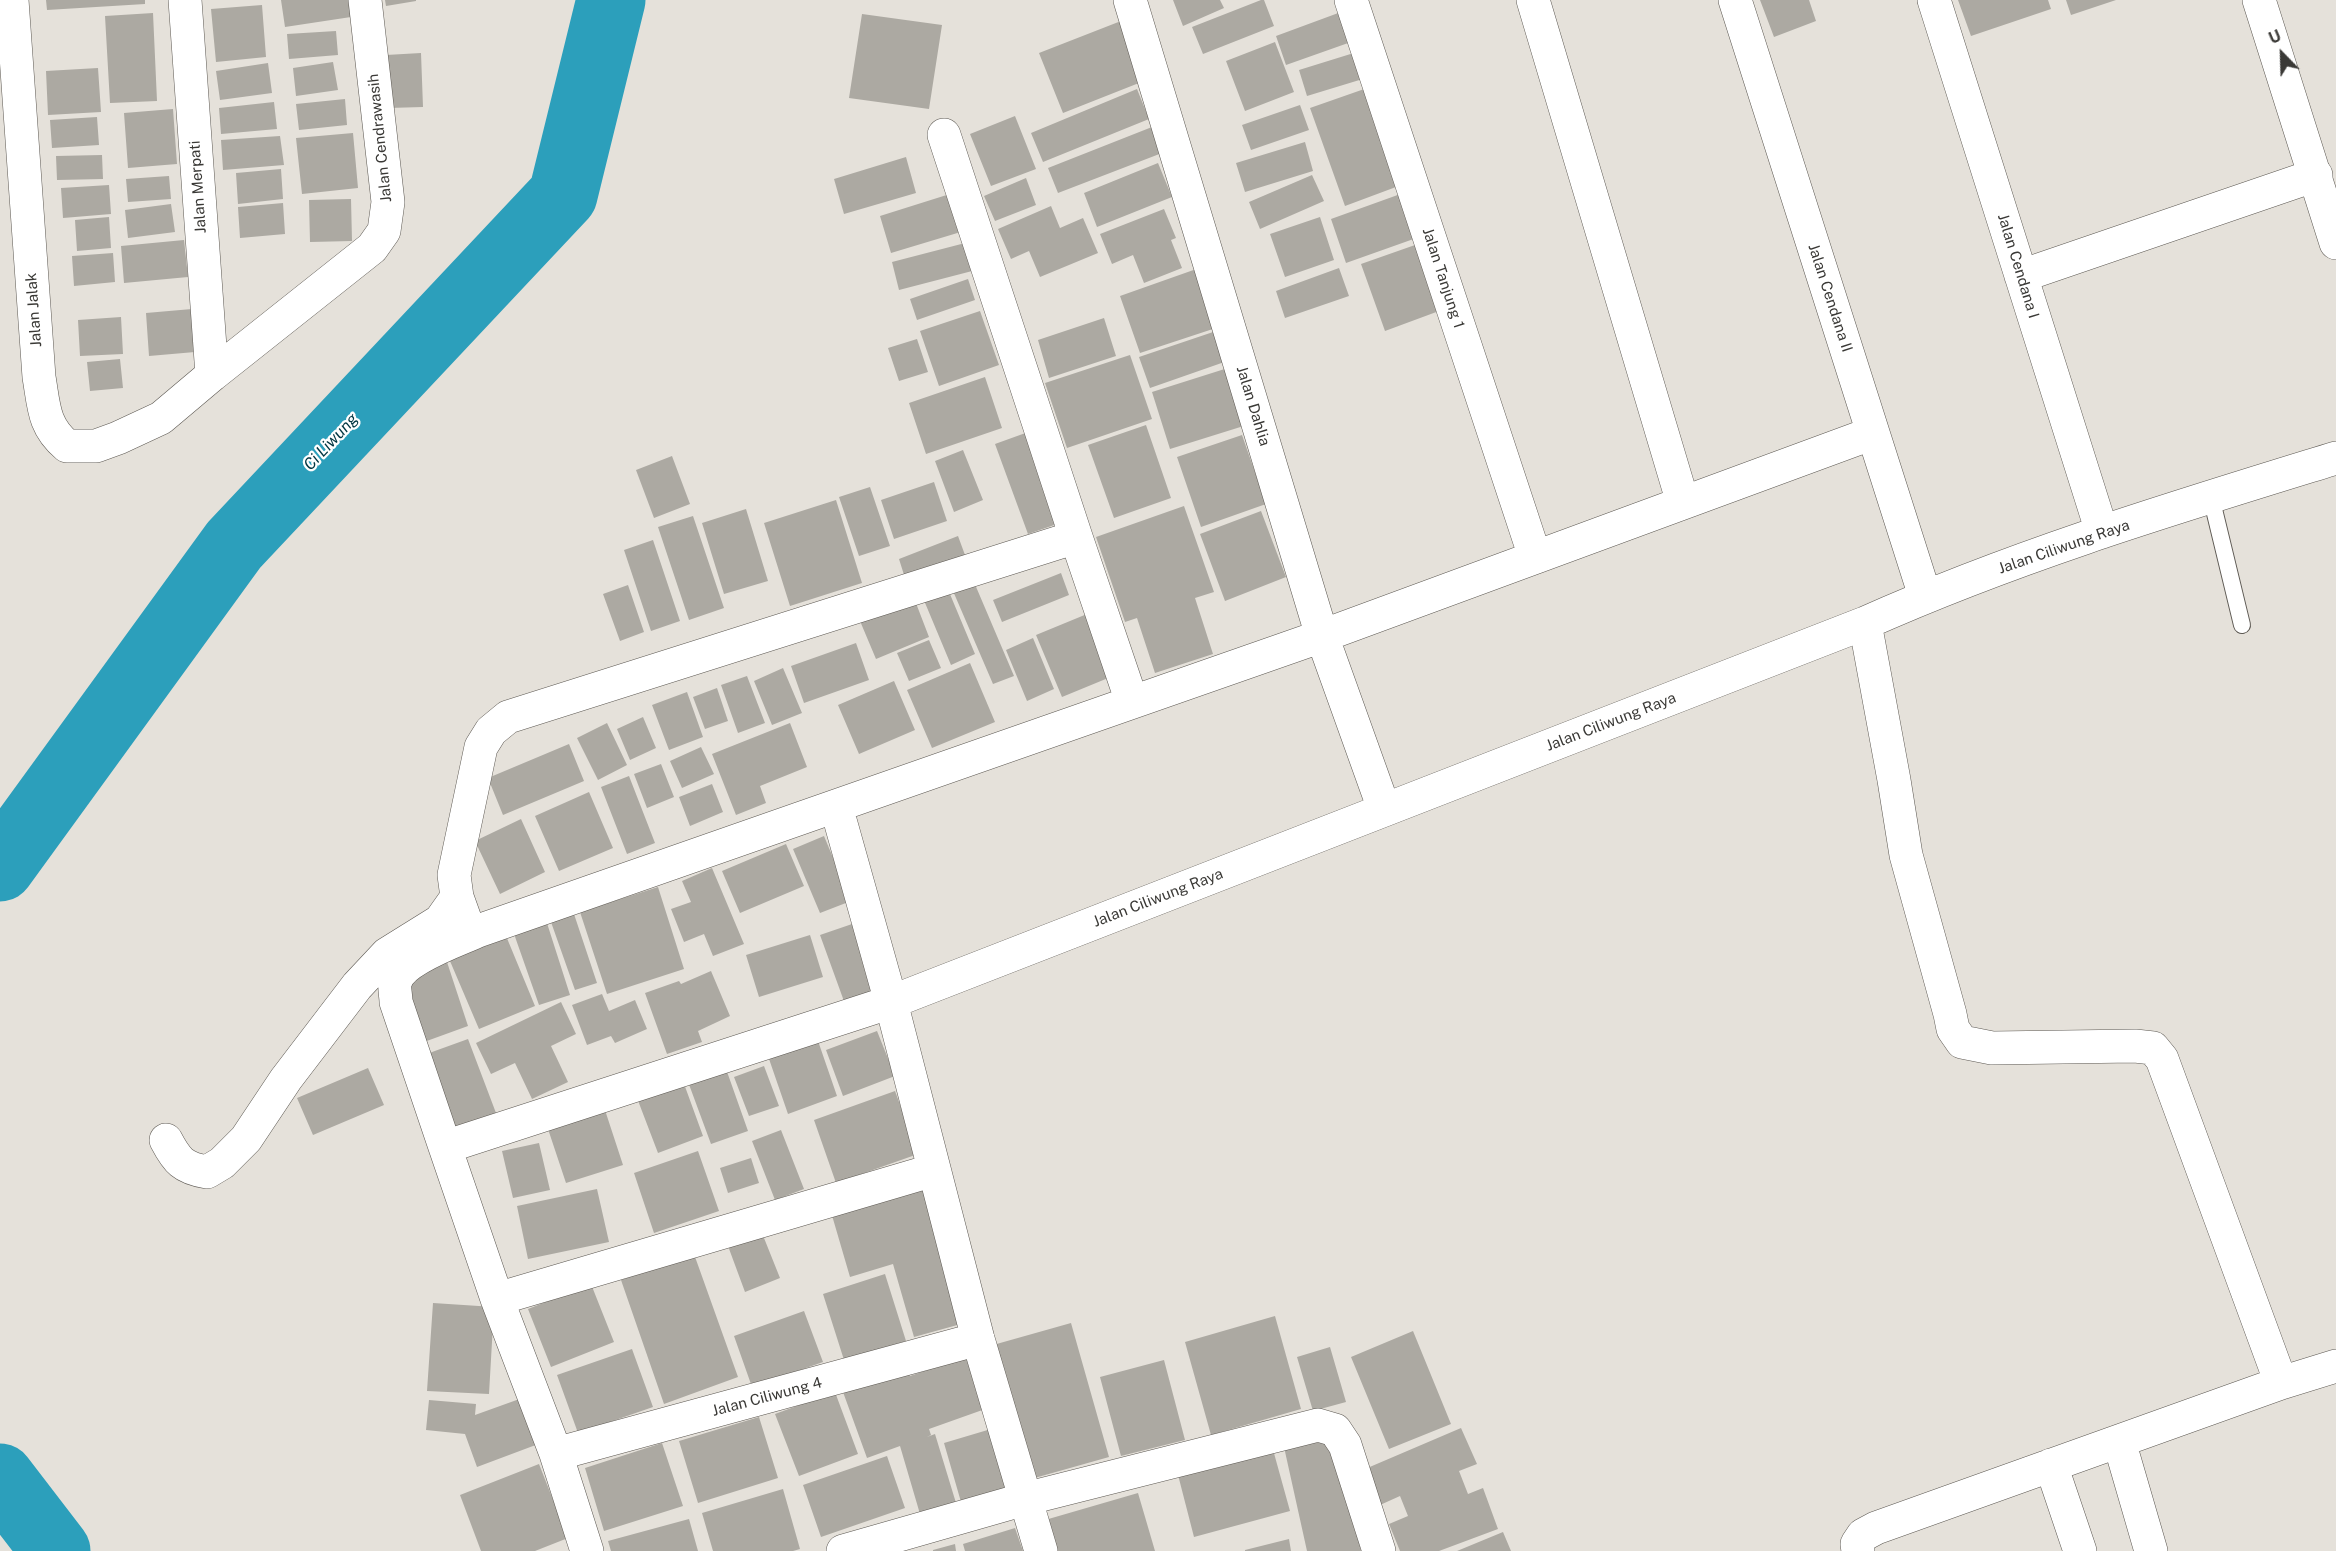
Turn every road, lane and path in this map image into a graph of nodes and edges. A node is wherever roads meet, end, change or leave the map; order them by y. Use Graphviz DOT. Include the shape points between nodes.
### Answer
graph roads {
  1 [pos="12,0"];
  2 [pos="185,0"];
  3 [pos="365,0"];
  4 [pos="1130,0"];
  5 [pos="1352,0"];
  6 [pos="1533,0"];
  7 [pos="1735,0"];
  8 [pos="1934,0"];
  9 [pos="2259,0"];
  10 [pos="944,135"];
  11 [pos="2316,175"];
  12 [pos="2336,243"];
  13 [pos="2021,276"];
  14 [pos="212,375"];
  15 [pos="1873,433"];
  16 [pos="2336,458"];
  17 [pos="2211,497"];
  18 [pos="1683,503"];
  19 [pos="2102,532"];
  20 [pos="1076,537"];
  21 [pos="1535,557"];
  22 [pos="1925,596"];
  23 [pos="1865,623"];
  24 [pos="2242,625"];
  25 [pos="1322,636"];
  26 [pos="1132,702"];
  27 [pos="836,806"];
  28 [pos="1384,809"];
  29 [pos="457,897"];
  30 [pos="478,932"];
  31 [pos="891,1002"];
  32 [pos="166,1140"];
  33 [pos="445,1147"];
  34 [pos="934,1170"];
  35 [pos="497,1299"];
  36 [pos="978,1340"];
  37 [pos="2336,1366"];
  38 [pos="2281,1383"];
  39 [pos="2119,1441"];
  40 [pos="556,1454"];
  41 [pos="2051,1465"];
  42 [pos="1025,1499"];
  43 [pos="587,1551"];
  44 [pos="843,1551"];
  45 [pos="1041,1551"];
  46 [pos="1379,1551"];
  47 [pos="1858,1551"];
  48 [pos="2080,1551"];
  49 [pos="2151,1551"];
  1 -- 14 [label="street, Jalan Jalak" via="39,377 47,423 67,446 96,446 161,418"];
  2 -- 14 [label="street, Jalan Merpati"];
  3 -- 14 [label="street, Jalan Cendrawasih" via="388,202 384,231 372,248"];
  4 -- 25 [label="street, Jalan Dahlia"];
  5 -- 21 [label="street, Jalan Tanjung 1"];
  6 -- 18 [label="street"];
  7 -- 15 [label="street, Jalan Cendana II"];
  8 -- 13 [label="street, Jalan Cendana I"];
  9 -- 11 [label="street"];
  10 -- 20 [label="street"];
  11 -- 12 [label="street"];
  11 -- 13 [label="street"];
  13 -- 19 [label="street, Jalan Cendana I"];
  15 -- 18 [label="street"];
  15 -- 22 [label="street, Jalan Cendana II"];
  16 -- 17 [label="street, Jalan Ciliwung Raya"];
  17 -- 19 [label="street, Jalan Ciliwung Raya"];
  17 -- 24 [label="lane"];
  18 -- 21 [label="street"];
  19 -- 22 [label="street, Jalan Ciliwung Raya"];
  20 -- 26 [label="street"];
  20 -- 29 [label="street" via="508,717 491,731 481,747 454,875"];
  21 -- 25 [label="street"];
  22 -- 23 [label="street, Jalan Ciliwung Raya"];
  23 -- 28 [label="street, Jalan Ciliwung Raya"];
  23 -- 38 [label="street" via="1906,855 1953,1029 1962,1042 1992,1048 2153,1048 2162,1059"];
  25 -- 26 [label="street"];
  25 -- 28 [label="street, Jalan Dahlia"];
  26 -- 27 [label="street"];
  27 -- 30 [label="street"];
  27 -- 31 [label="street"];
  28 -- 31 [label="street, Jalan Ciliwung Raya"];
  29 -- 30 [label="street" via="467,925"];
  29 -- 32 [label="street" via="440,921 387,954 357,986 246,1139 222,1163 207,1172 191,1169 176,1159"];
  30 -- 33 [label="street" via="411,963 395,983 396,1002"];
  31 -- 33 [label="street, Jalan Ciliwung Raya"];
  31 -- 34 [label="street"];
  33 -- 35 [label="street"];
  34 -- 35 [label="street"];
  34 -- 36 [label="street"];
  35 -- 40 [label="street"];
  36 -- 40 [label="street, Jalan Ciliwung 4"];
  36 -- 42 [label="street"];
  37 -- 38 [label="street"];
  38 -- 39 [label="street"];
  39 -- 41 [label="street"];
  39 -- 49 [label="street"];
  40 -- 43 [label="street"];
  41 -- 47 [label="street" via="1876,1528 1863,1535 1857,1544"];
  41 -- 48 [label="street"];
  42 -- 44 [label="street"];
  42 -- 45 [label="street"];
  42 -- 46 [label="street" via="1318,1425 1335,1430 1345,1445"];
}
